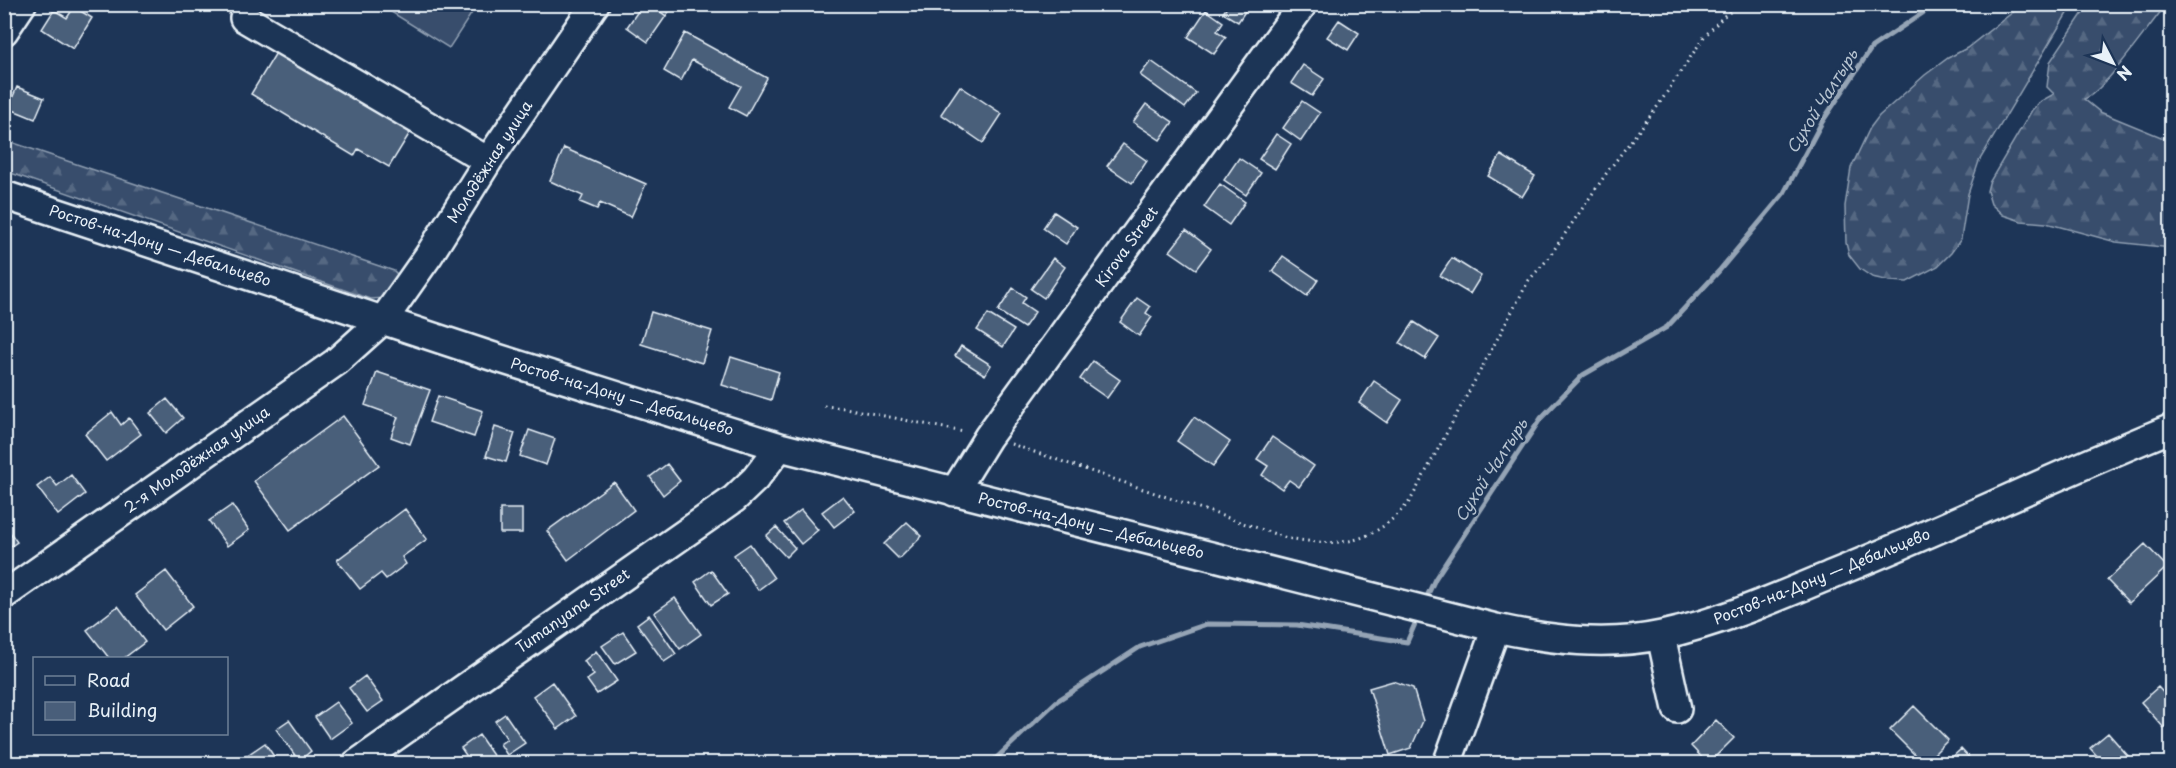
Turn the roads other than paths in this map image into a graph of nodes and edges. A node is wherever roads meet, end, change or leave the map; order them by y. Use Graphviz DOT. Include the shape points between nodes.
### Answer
graph roads {
  1 [pos="22,4"];
  2 [pos="595,4"];
  3 [pos="1303,4"];
  4 [pos="244,18"];
  5 [pos="4,31"];
  6 [pos="488,162"];
  7 [pos="4,195"];
  8 [pos="384,319"];
  9 [pos="2172,428"];
  10 [pos="780,447"];
  11 [pos="954,492"];
  12 [pos="4,596"];
  13 [pos="1496,628"];
  14 [pos="1661,636"];
  15 [pos="1677,709"];
  16 [pos="356,764"];
  17 [pos="1447,764"];
  1 -- 5 [label="street"];
  2 -- 6 [label="street, Молодёжная улица"];
  3 -- 11 [label="street, Kirova Street" via="988,437"];
  4 -- 6 [label="street"];
  6 -- 8 [label="street, Молодёжная улица"];
  7 -- 8 [label="street, Ростов-на-Дону — Дебальцево"];
  8 -- 10 [label="street, Ростов-на-Дону — Дебальцево"];
  8 -- 12 [label="street, 2-я Молодёжная улица" via="336,362"];
  9 -- 14 [label="street, Ростов-на-Дону — Дебальцево" via="1753,607"];
  10 -- 11 [label="street, Ростов-на-Дону — Дебальцево"];
  10 -- 16 [label="street, Tumanyana Street" via="734,499"];
  11 -- 13 [label="street, Ростов-на-Дону — Дебальцево"];
  13 -- 14 [label="street, Ростов-на-Дону — Дебальцево" via="1542,638 1593,641"];
  13 -- 17 [label="street"];
  14 -- 15 [label="street"];
}
